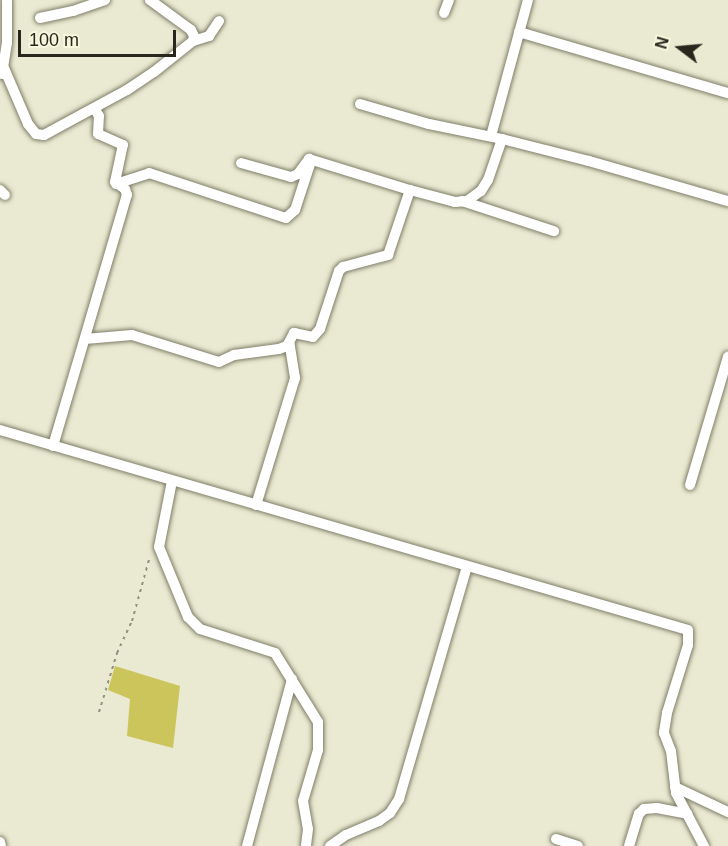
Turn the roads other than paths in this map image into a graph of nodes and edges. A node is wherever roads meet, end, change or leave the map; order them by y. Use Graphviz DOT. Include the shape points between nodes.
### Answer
graph roads {
  1 [pos="7,0"];
  2 [pos="105,0"];
  3 [pos="150,0"];
  4 [pos="448,0"];
  5 [pos="528,0"];
  6 [pos="444,13"];
  7 [pos="40,18"];
  8 [pos="219,21"];
  9 [pos="519,32"];
  10 [pos="193,41"];
  11 [pos="2,72"];
  12 [pos="728,93"];
  13 [pos="360,104"];
  14 [pos="94,108"];
  15 [pos="491,136"];
  16 [pos="502,139"];
  17 [pos="311,160"];
  18 [pos="241,163"];
  19 [pos="116,184"];
  20 [pos="410,190"];
  21 [pos="462,201"];
  22 [pos="728,201"];
  23 [pos="554,231"];
  24 [pos="85,339"];
  25 [pos="289,342"];
  26 [pos="728,357"];
  27 [pos="0,430"];
  28 [pos="53,446"];
  29 [pos="172,481"];
  30 [pos="690,485"];
  31 [pos="256,505"];
  32 [pos="467,567"];
  33 [pos="292,679"];
  34 [pos="675,787"];
  35 [pos="728,812"];
  36 [pos="687,814"];
  37 [pos="556,839"];
  38 [pos="247,846"];
  39 [pos="306,846"];
  40 [pos="330,846"];
  41 [pos="578,846"];
  42 [pos="629,846"];
  43 [pos="704,846"];
  1 -- 11 [label="street"];
  2 -- 7 [label="street"];
  3 -- 10 [label="street" via="191,30"];
  4 -- 6 [label="street"];
  5 -- 9 [label="street"];
  8 -- 10 [label="street" via="207,37"];
  9 -- 12 [label="street"];
  9 -- 15 [label="street"];
  10 -- 14 [label="street" via="154,72"];
  11 -- 14 [label="street" via="36,134 44,135"];
  13 -- 15 [label="street" via="420,122"];
  14 -- 19 [label="street" via="99,116 98,134 123,145"];
  15 -- 16 [label="street"];
  16 -- 21 [label="street" via="488,180 474,197"];
  16 -- 22 [label="street"];
  17 -- 18 [label="street" via="291,177"];
  17 -- 19 [label="street" via="296,206 286,218 149,173"];
  17 -- 20 [label="street"];
  19 -- 24 [label="street" via="128,195"];
  20 -- 21 [label="street"];
  20 -- 25 [label="street" via="388,255 343,267 316,335 294,333"];
  21 -- 23 [label="street"];
  24 -- 25 [label="street" via="132,335 219,362 234,355 279,349"];
  24 -- 28 [label="street"];
  25 -- 31 [label="street" via="295,378"];
  26 -- 30 [label="street"];
  27 -- 28 [label="street"];
  28 -- 29 [label="street"];
  29 -- 31 [label="street"];
  29 -- 33 [label="street" via="159,542 193,624 210,633 272,651"];
  31 -- 32 [label="street"];
  32 -- 34 [label="street" via="688,630 688,645 664,726"];
  32 -- 40 [label="street" via="399,799 379,821"];
  33 -- 38 [label="street"];
  33 -- 39 [label="street" via="318,722 320,735 303,801 308,828"];
  34 -- 35 [label="street"];
  34 -- 36 [label="street"];
  36 -- 42 [label="street" via="644,809"];
  36 -- 43 [label="street"];
  37 -- 41 [label="street"];
}
